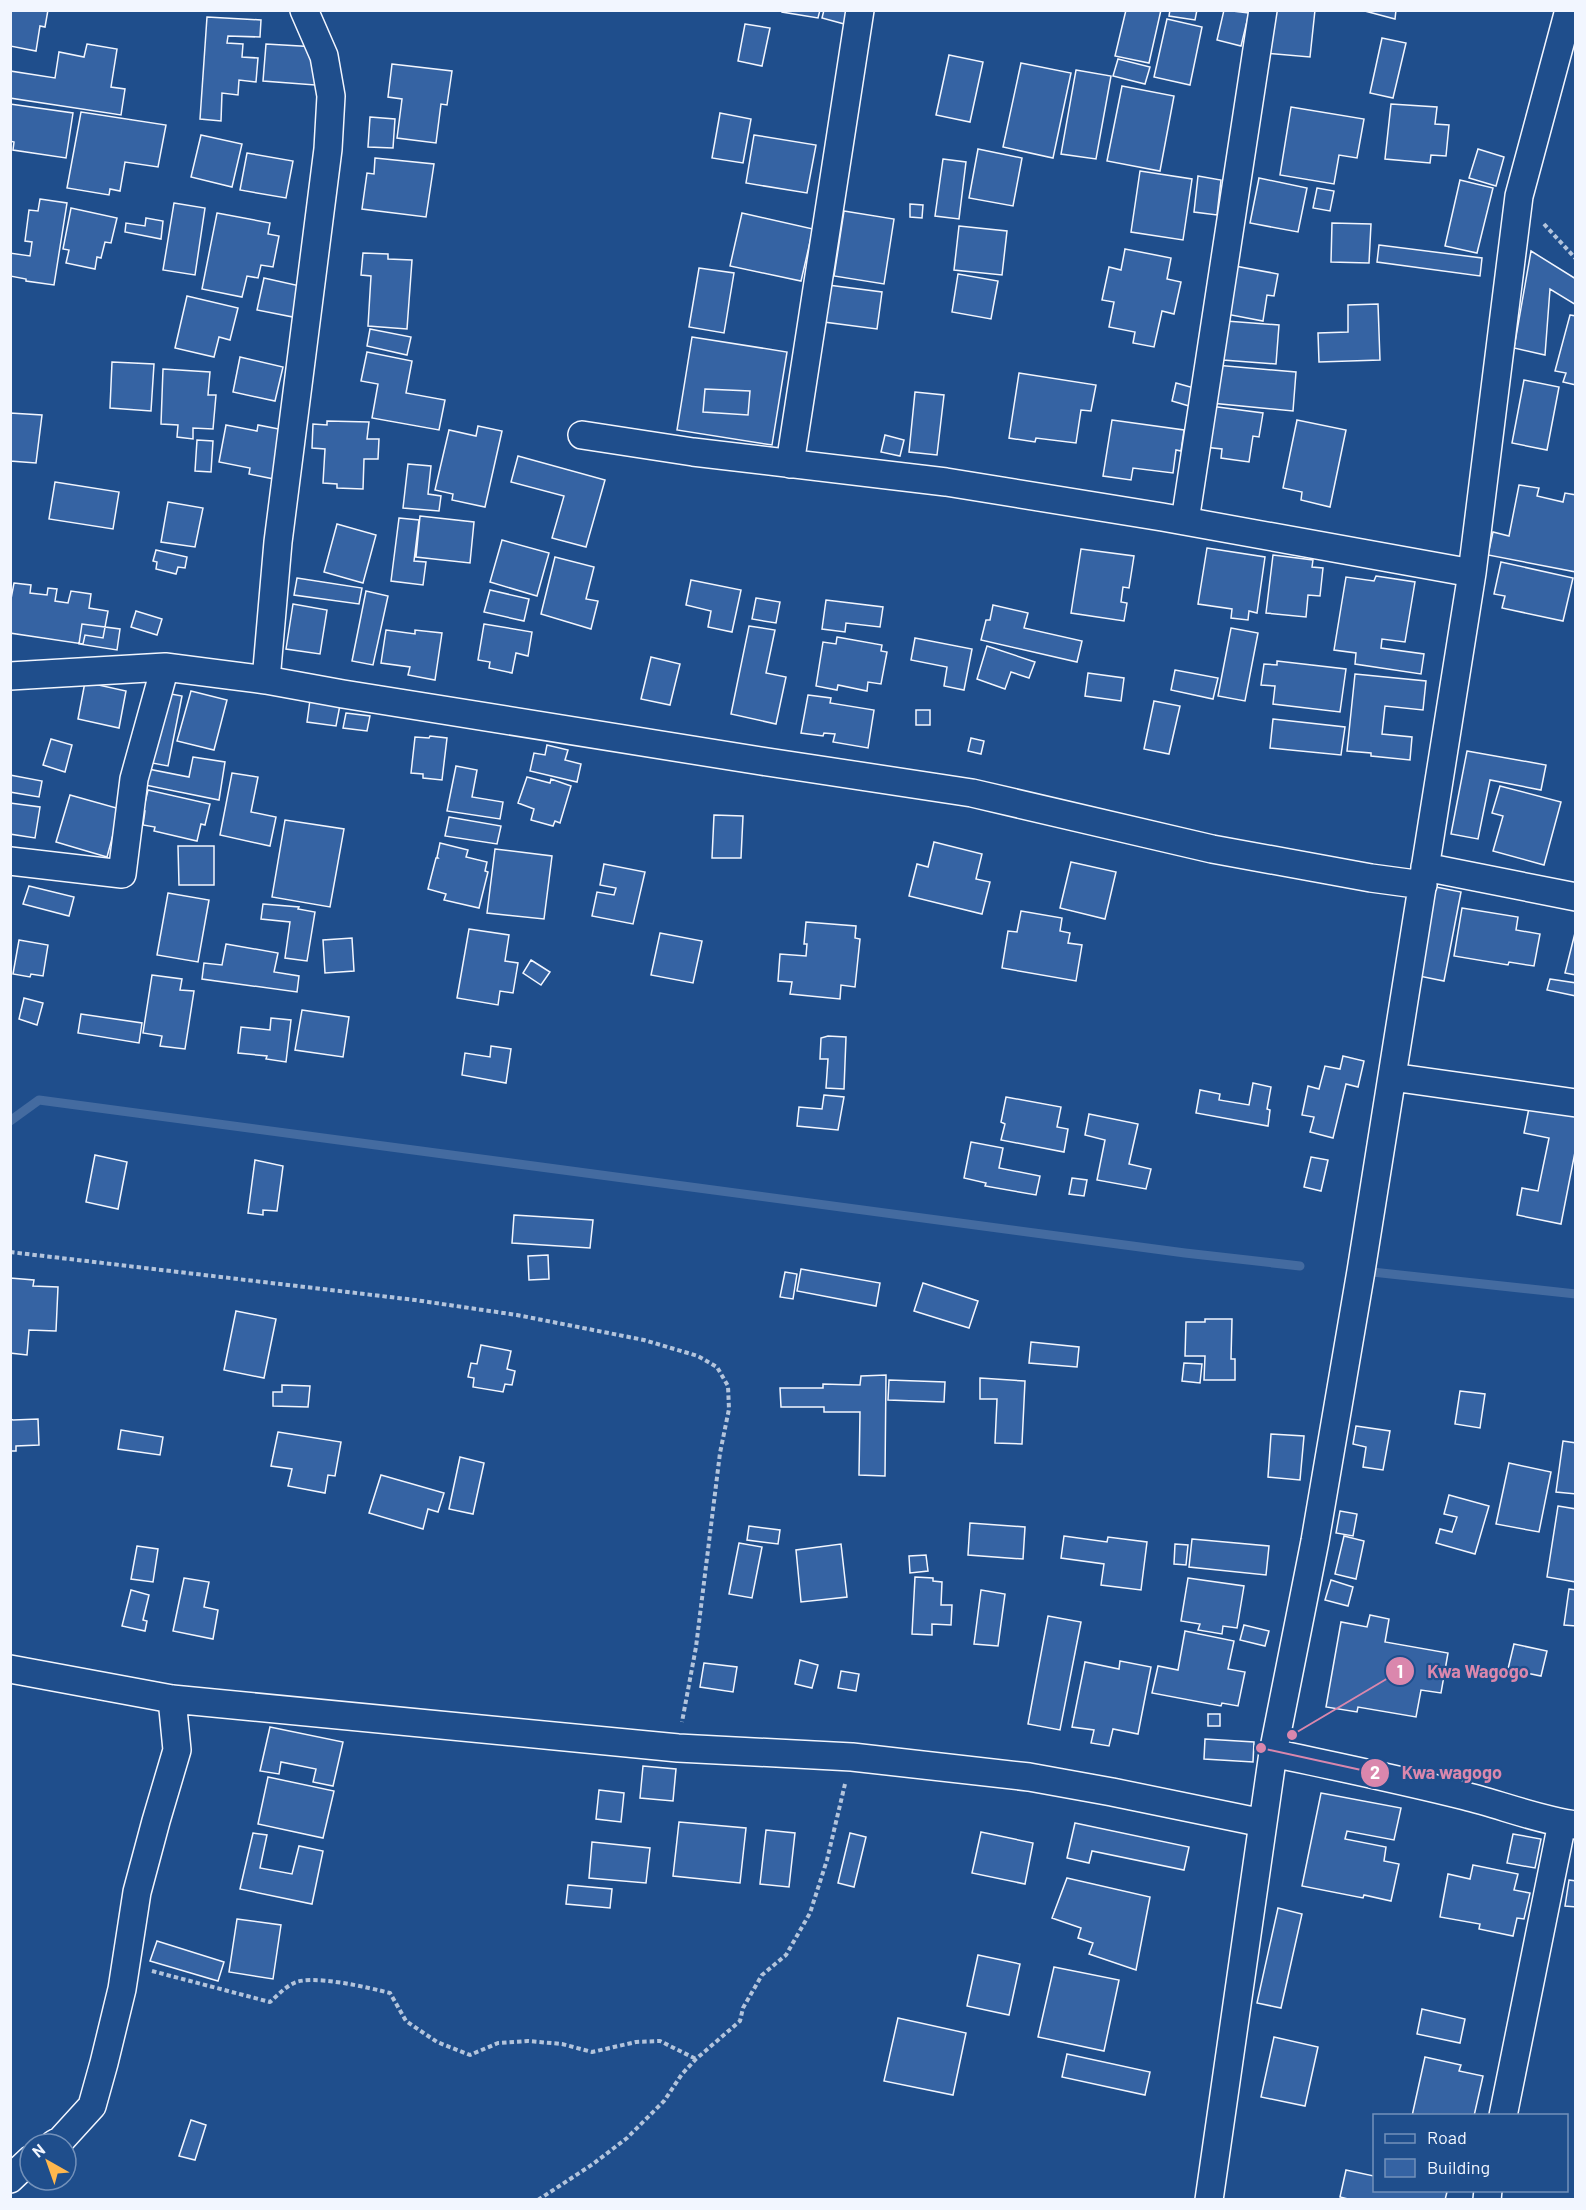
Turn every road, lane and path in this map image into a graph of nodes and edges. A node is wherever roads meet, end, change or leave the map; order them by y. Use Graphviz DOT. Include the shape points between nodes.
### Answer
graph roads {
  1 [pos="304,10"];
  2 [pos="860,10"];
  3 [pos="1263,10"];
  4 [pos="1569,10"];
  5 [pos="1519,196"];
  6 [pos="1575,258"];
  7 [pos="582,435"];
  8 [pos="790,464"];
  9 [pos="1185,521"];
  10 [pos="1472,573"];
  11 [pos="165,667"];
  12 [pos="10,676"];
  13 [pos="266,680"];
  14 [pos="10,861"];
  15 [pos="1424,876"];
  16 [pos="1575,897"];
  17 [pos="1392,1077"];
  18 [pos="1575,1103"];
  19 [pos="10,1252"];
  20 [pos="10,1669"];
  21 [pos="172,1699"];
  22 [pos="678,1748"];
  23 [pos="1273,1753"];
  24 [pos="852,1757"];
  25 [pos="1263,1823"];
  26 [pos="1569,1825"];
  27 [pos="126,1964"];
  28 [pos="696,2059"];
  29 [pos="1503,2114"];
  30 [pos="68,2132"];
  31 [pos="538,2199"];
  32 [pos="1209,2199"];
  1 -- 13 [label="street" via="324,56 331,96 328,149 278,542"];
  2 -- 8 [label="street"];
  3 -- 9 [label="street"];
  4 -- 5 [label="street"];
  5 -- 6 [label="path"];
  5 -- 10 [label="street"];
  7 -- 8 [label="street"];
  8 -- 9 [label="street" via="946,482"];
  9 -- 10 [label="street"];
  10 -- 15 [label="street"];
  11 -- 12 [label="street"];
  11 -- 13 [label="street"];
  11 -- 14 [label="street" via="134,779 122,874"];
  13 -- 15 [label="street" via="972,793 1212,849"];
  15 -- 16 [label="street"];
  15 -- 17 [label="street"];
  17 -- 18 [label="street"];
  17 -- 23 [label="street" via="1315,1541"];
  19 -- 22 [label="path" via="517,1315 644,1340 698,1356 717,1367 728,1386 729,1409"];
  20 -- 21 [label="street"];
  21 -- 22 [label="street"];
  21 -- 27 [label="street" via="177,1750 137,1892"];
  22 -- 24 [label="street"];
  23 -- 25 [label="street"];
  23 -- 26 [label="street" via="1403,1780"];
  24 -- 25 [label="street" via="1029,1777"];
  24 -- 28 [label="path" via="810,1913 786,1955 762,1975 740,2021"];
  25 -- 32 [label="street"];
  26 -- 29 [label="street"];
  27 -- 28 [label="path" via="270,2002 294,1982 353,1984 390,1993 406,2021 437,2042 470,2055 498,2043 550,2043 592,2052 636,2042 660,2042"];
  27 -- 30 [label="street" via="92,2106"];
  28 -- 31 [label="path" via="664,2101 627,2138"];
}
